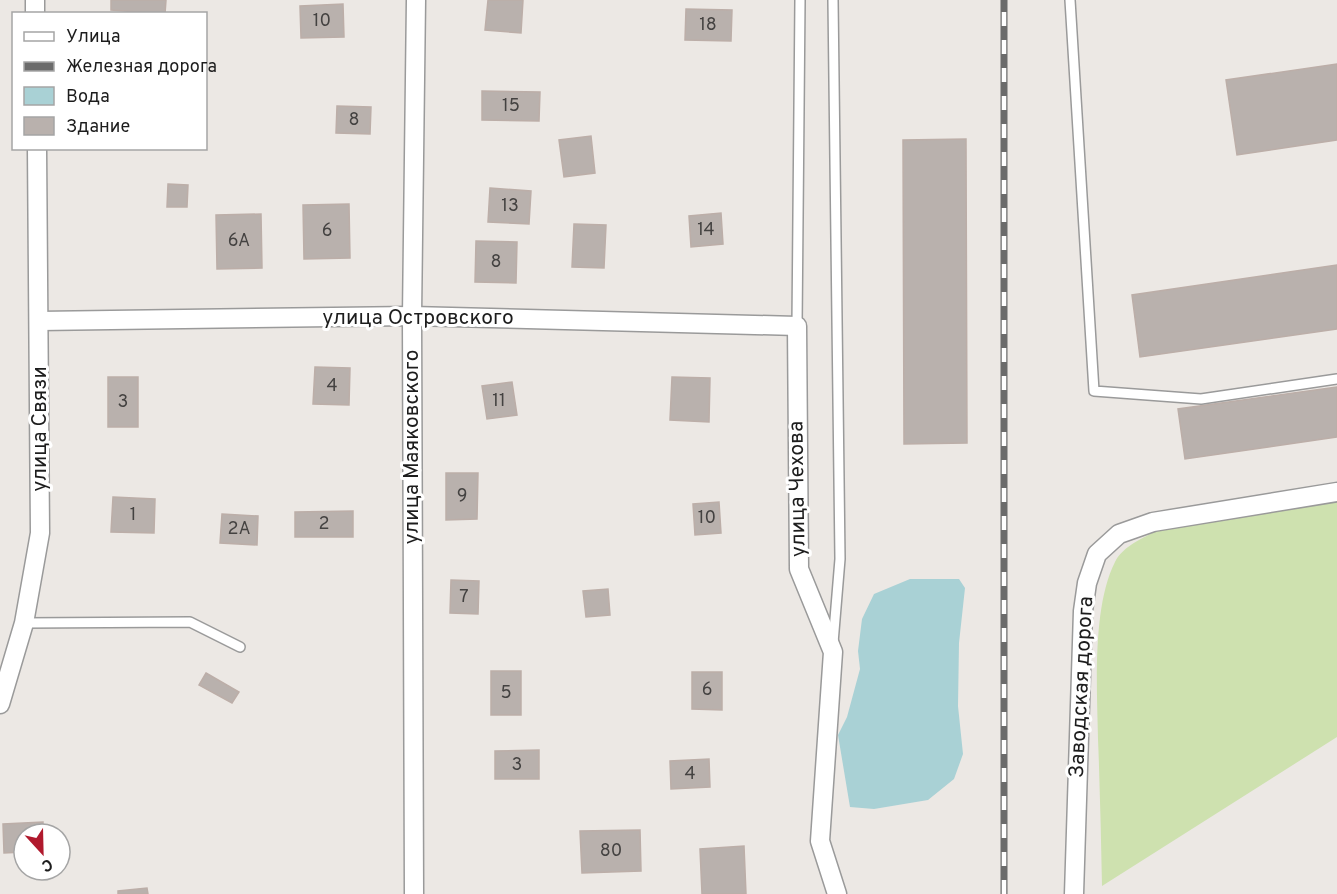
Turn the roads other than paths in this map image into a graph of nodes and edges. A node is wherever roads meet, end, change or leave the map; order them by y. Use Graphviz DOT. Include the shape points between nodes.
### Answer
graph roads {
  1 [pos="416,0"];
  2 [pos="801,0"];
  3 [pos="832,0"];
  4 [pos="1070,0"];
  5 [pos="37,150"];
  6 [pos="412,316"];
  7 [pos="39,321"];
  8 [pos="797,326"];
  9 [pos="1337,379"];
  10 [pos="1337,492"];
  11 [pos="24,623"];
  12 [pos="240,647"];
  13 [pos="832,652"];
  14 [pos="0,704"];
  15 [pos="414,894"];
  16 [pos="837,894"];
  17 [pos="1074,894"];
  1 -- 6 [label="street, улица Маяковского"];
  2 -- 8 [label="lane"];
  3 -- 13 [label="lane" via="840,559"];
  4 -- 9 [label="lane" via="1094,391 1201,399"];
  5 -- 7 [label="street, улица Связи"];
  6 -- 7 [label="street, улица Островского"];
  6 -- 8 [label="street, улица Островского"];
  6 -- 15 [label="street, улица Маяковского"];
  7 -- 11 [label="street, улица Связи" via="40,533"];
  8 -- 13 [label="street, улица Чехова" via="799,569"];
  10 -- 17 [label="street, Заводская дорога" via="1153,522 1119,534 1097,554 1083,611"];
  11 -- 12 [label="lane" via="190,622"];
  11 -- 14 [label="street, улица Связи"];
  13 -- 16 [label="street, улица Чехова" via="820,841"];
}
